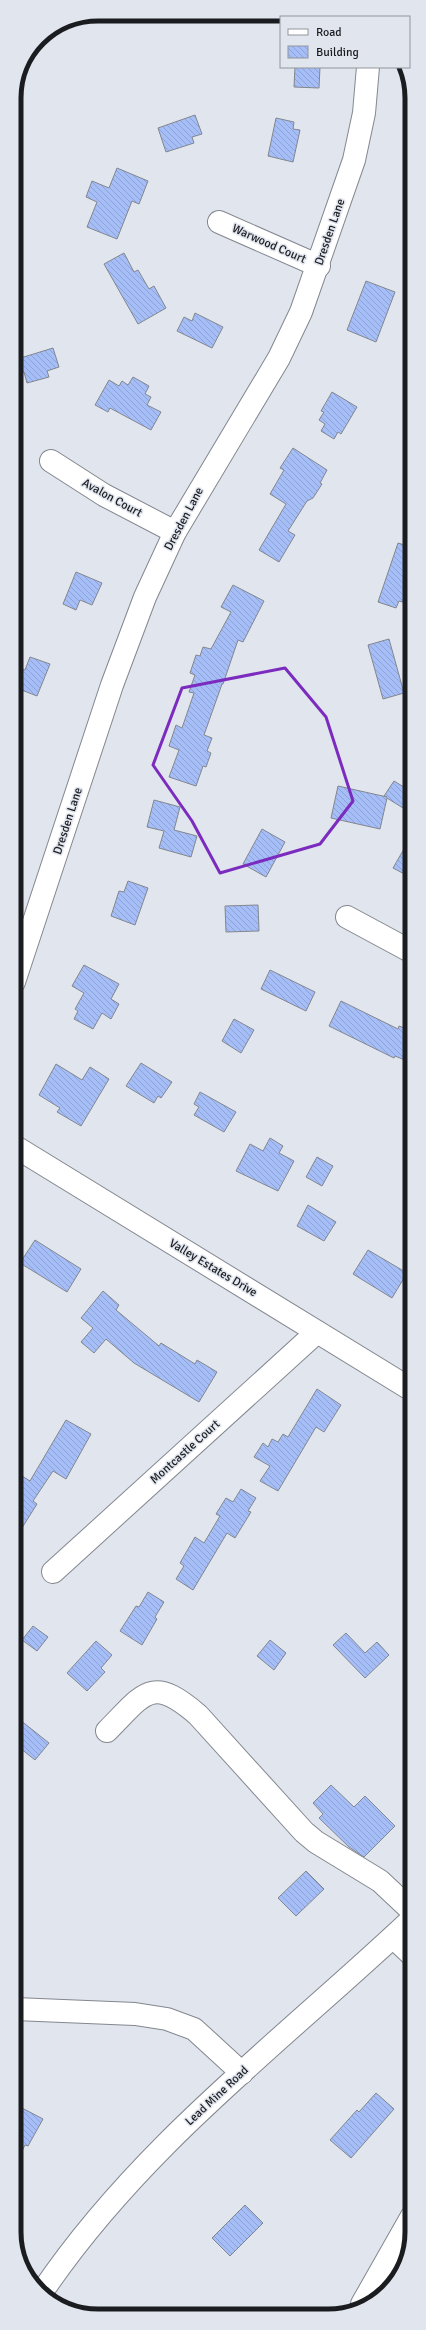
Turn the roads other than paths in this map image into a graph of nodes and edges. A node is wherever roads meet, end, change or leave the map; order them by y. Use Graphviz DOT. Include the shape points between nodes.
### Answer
graph roads {
  1 [pos="368,68"];
  2 [pos="219,222"];
  3 [pos="318,266"];
  4 [pos="51,461"];
  5 [pos="175,532"];
  6 [pos="347,917"];
  7 [pos="405,948"];
  8 [pos="21,961"];
  9 [pos="21,1150"];
  10 [pos="318,1332"];
  11 [pos="405,1386"];
  12 [pos="53,1572"];
  13 [pos="107,1731"];
  14 [pos="405,1904"];
  15 [pos="405,1926"];
  16 [pos="393,1937"];
  17 [pos="405,1948"];
  18 [pos="21,2009"];
  19 [pos="242,2072"];
  20 [pos="405,2228"];
  21 [pos="45,2288"];
  22 [pos="364,2300"];
  1 -- 3 [label="street, Dresden Lane" via="364,113 354,160"];
  2 -- 3 [label="street, Warwood Court"];
  3 -- 5 [label="street, Dresden Lane" via="301,312 279,358"];
  4 -- 5 [label="street, Avalon Court" via="104,495"];
  5 -- 8 [label="street, Dresden Lane" via="145,597 116,673"];
  6 -- 7 [label="street"];
  9 -- 10 [label="street, Valley Estates Drive"];
  10 -- 11 [label="street, Valley Estates Drive"];
  10 -- 12 [label="street, Montcastle Court"];
  13 -- 14 [label="street" via="142,1695 155,1691 180,1699 198,1715 304,1832 380,1881"];
  15 -- 16 [label="street, Lead Mine Road"];
  16 -- 17 [label="street"];
  16 -- 19 [label="street, Lead Mine Road"];
  18 -- 19 [label="street" via="134,2014 167,2019 194,2029"];
  19 -- 21 [label="street, Lead Mine Road" via="129,2183 86,2231"];
  20 -- 22 [label="street"];
}
